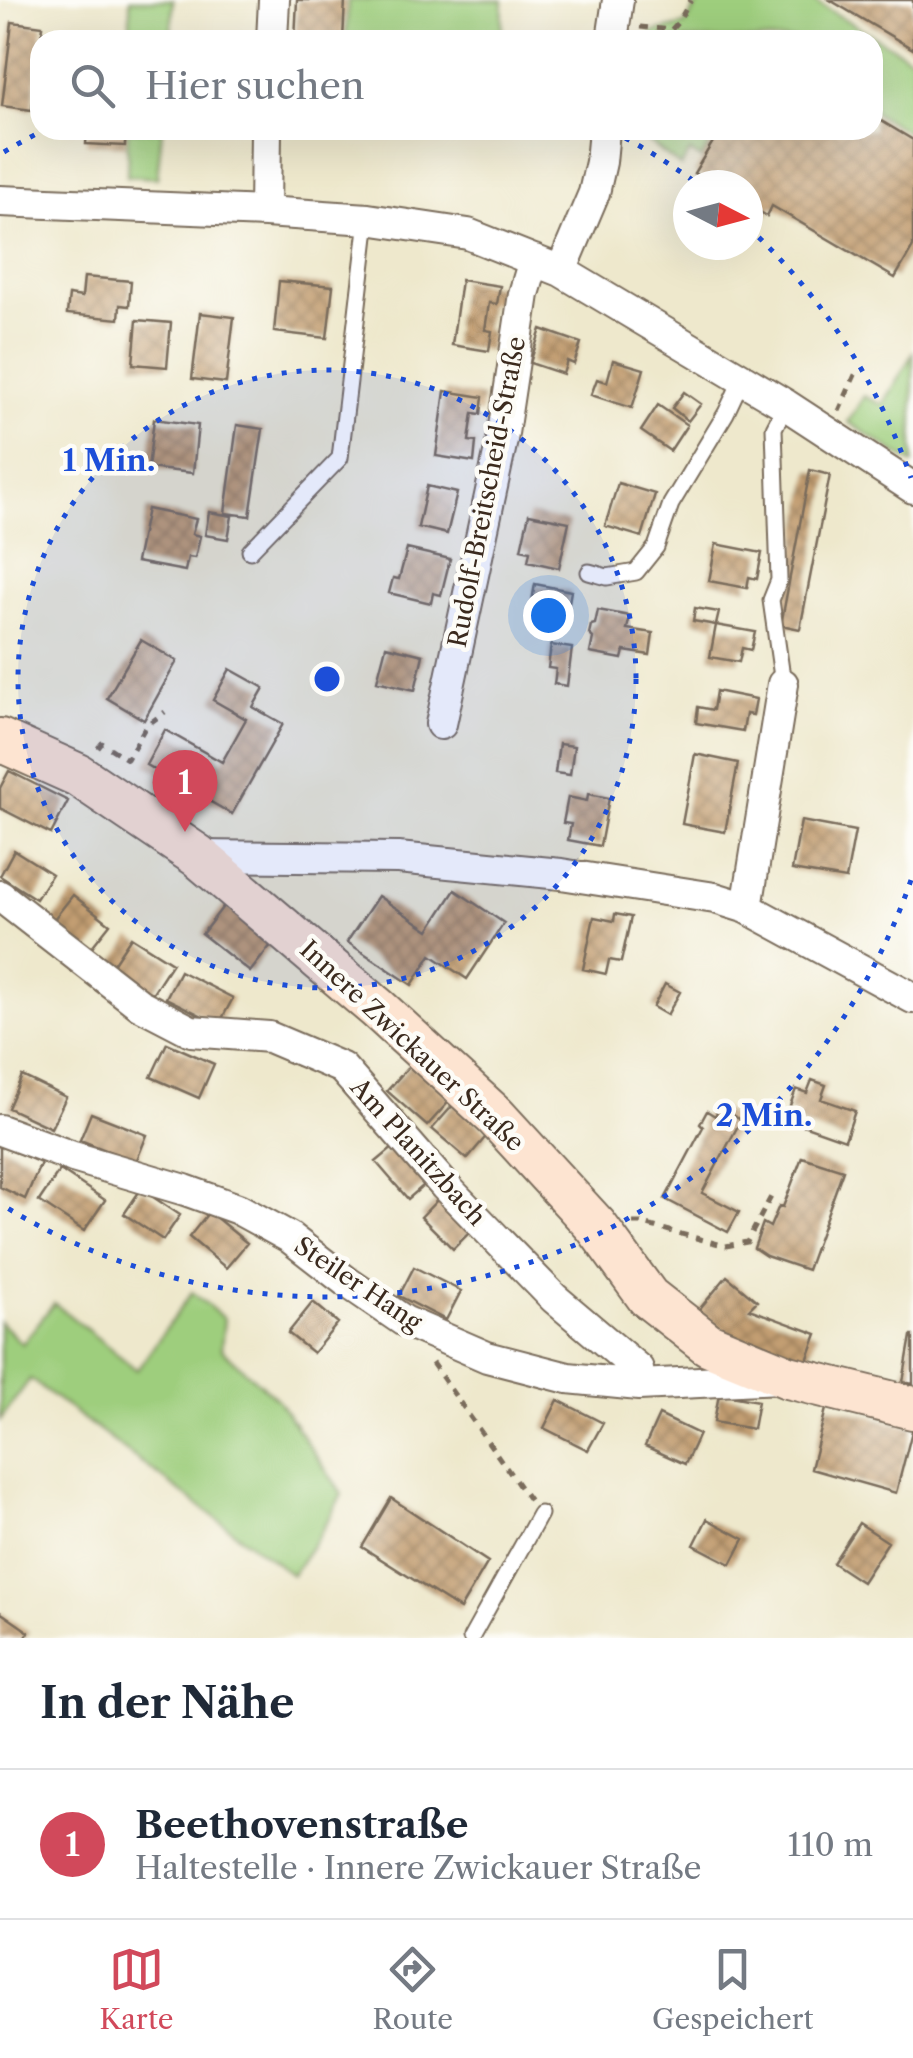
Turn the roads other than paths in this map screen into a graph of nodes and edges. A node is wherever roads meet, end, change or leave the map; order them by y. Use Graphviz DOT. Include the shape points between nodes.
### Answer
graph roads {
  1 [pos="274,0"];
  2 [pos="618,0"];
  3 [pos="272,30"];
  4 [pos="614,30"];
  5 [pos="266,140"];
  6 [pos="603,140"];
  7 [pos="0,201"];
  8 [pos="265,212"];
  9 [pos="368,220"];
  10 [pos="547,266"];
  11 [pos="742,379"];
  12 [pos="786,405"];
  13 [pos="913,488"];
  14 [pos="250,552"];
  15 [pos="589,572"];
  16 [pos="783,684"];
  17 [pos="441,724"];
  18 [pos="0,740"];
  19 [pos="198,856"];
  20 [pos="0,896"];
  21 [pos="747,908"];
  22 [pos="913,998"];
  23 [pos="0,1130"];
  24 [pos="788,1378"];
  25 [pos="639,1385"];
  26 [pos="913,1408"];
  27 [pos="540,1514"];
  28 [pos="471,1638"];
  1 -- 3 [label="street"];
  2 -- 4 [label="street"];
  5 -- 8 [label="street"];
  6 -- 10 [label="street, Rudolf-Breitscheid-Straße" via="594,193"];
  7 -- 8 [label="street"];
  8 -- 9 [label="street"];
  9 -- 10 [label="street" via="468,234"];
  9 -- 14 [label="lane" via="340,458"];
  10 -- 11 [label="street"];
  10 -- 17 [label="street, Rudolf-Breitscheid-Straße" via="524,294 502,440"];
  11 -- 12 [label="street"];
  11 -- 15 [label="lane" via="671,504 656,547 636,572"];
  12 -- 13 [label="street"];
  12 -- 16 [label="lane" via="774,428 779,580 771,600"];
  16 -- 21 [label="street"];
  18 -- 19 [label="main road, Innere Zwickauer Straße" via="78,775"];
  19 -- 21 [label="street" via="398,858 580,877"];
  19 -- 24 [label="main road, Innere Zwickauer Straße" via="495,1116 596,1226 648,1297 708,1344"];
  20 -- 25 [label="street, Am Planitzbach" via="139,1004 191,1032 269,1036 342,1068 554,1298 638,1368"];
  21 -- 22 [label="street"];
  23 -- 25 [label="street, Steiler Hang" via="238,1209 289,1237 404,1322 487,1358 568,1378"];
  24 -- 25 [label="street, Steiler Hang"];
  24 -- 26 [label="main road, Innere Zwickauer Straße"];
  27 -- 28 [label="lane"];
}
